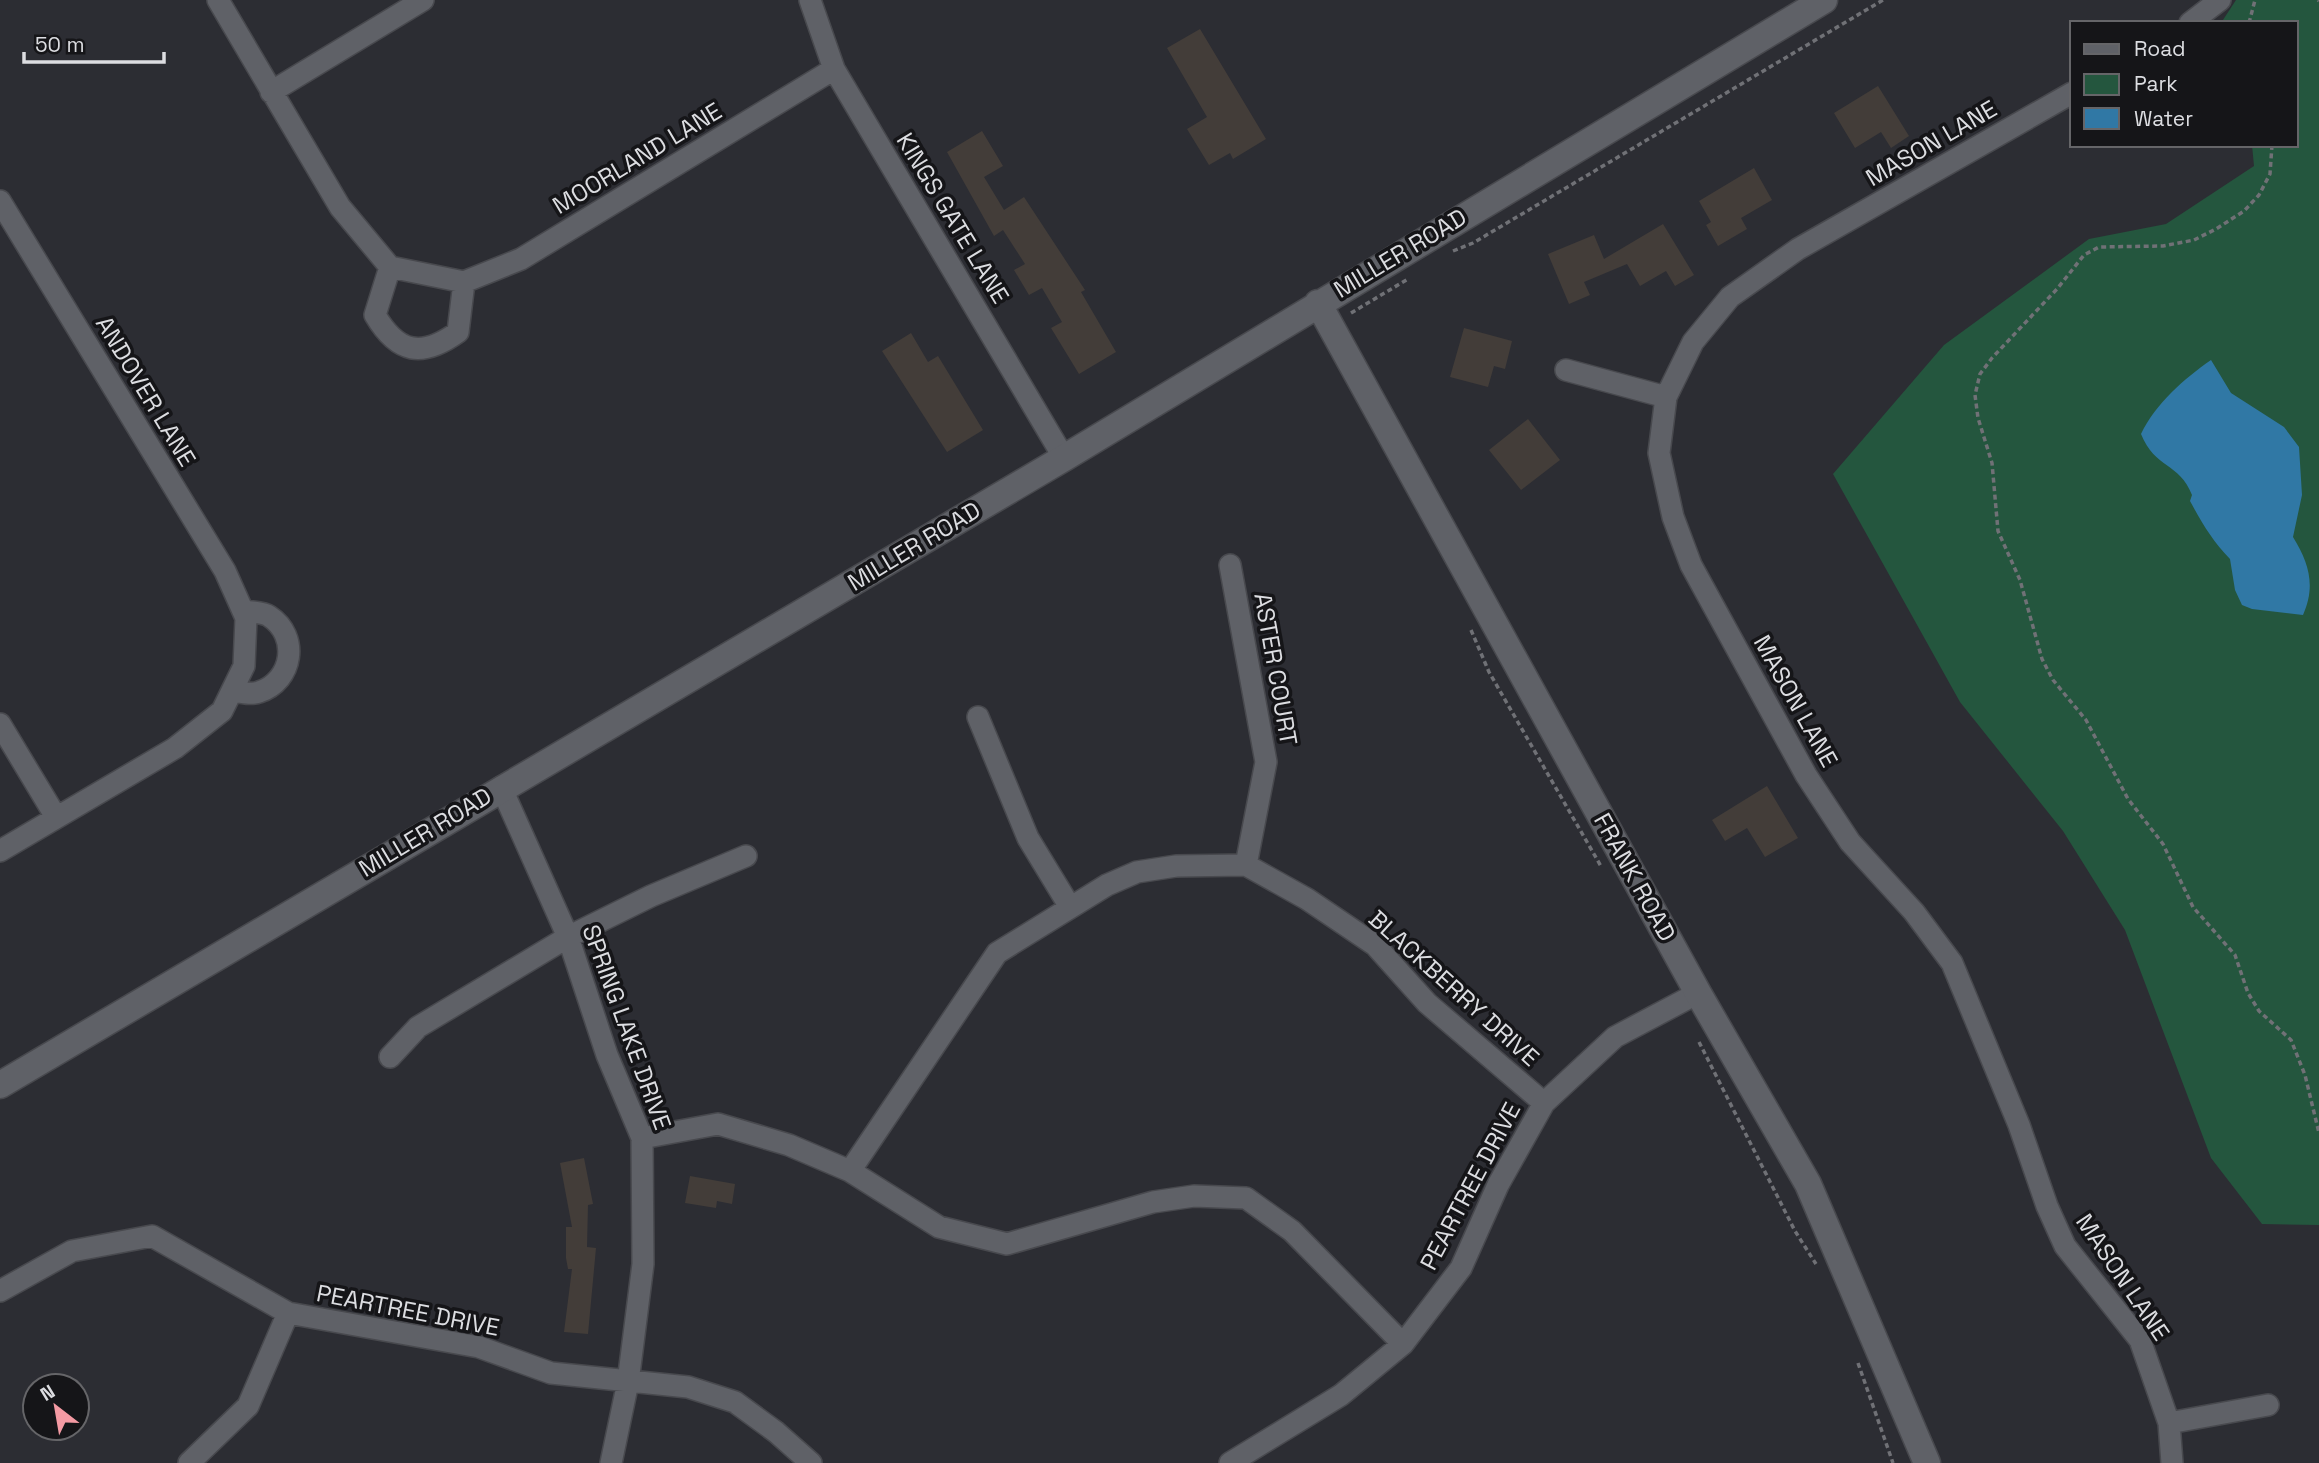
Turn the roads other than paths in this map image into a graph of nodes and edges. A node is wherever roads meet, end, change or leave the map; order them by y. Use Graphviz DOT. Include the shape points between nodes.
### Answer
graph roads {
  1 [pos="218,0"];
  2 [pos="423,0"];
  3 [pos="810,0"];
  4 [pos="1824,0"];
  5 [pos="2220,0"];
  6 [pos="2193,21"];
  7 [pos="834,69"];
  8 [pos="271,92"];
  9 [pos="2070,94"];
  10 [pos="0,201"];
  11 [pos="390,267"];
  12 [pos="464,282"];
  13 [pos="1318,303"];
  14 [pos="1566,370"];
  15 [pos="1666,397"];
  16 [pos="1064,458"];
  17 [pos="1230,565"];
  18 [pos="243,611"];
  19 [pos="232,691"];
  20 [pos="978,717"];
  21 [pos="0,724"];
  22 [pos="501,787"];
  23 [pos="56,817"];
  24 [pos="0,851"];
  25 [pos="746,856"];
  26 [pos="1246,864"];
  27 [pos="1070,907"];
  28 [pos="568,937"];
  29 [pos="1698,993"];
  30 [pos="390,1057"];
  31 [pos="0,1085"];
  32 [pos="1544,1103"];
  33 [pos="642,1138"];
  34 [pos="850,1171"];
  35 [pos="0,1291"];
  36 [pos="288,1313"];
  37 [pos="1403,1344"];
  38 [pos="628,1382"];
  39 [pos="2268,1405"];
  40 [pos="2169,1423"];
  41 [pos="189,1463"];
  42 [pos="611,1463"];
  43 [pos="810,1463"];
  44 [pos="1230,1463"];
  45 [pos="1927,1463"];
  46 [pos="2172,1463"];
  1 -- 8 [label="street"];
  2 -- 8 [label="street"];
  3 -- 7 [label="street, KINGS GATE LANE"];
  4 -- 13 [label="street, MILLER ROAD"];
  5 -- 6 [label="street"];
  7 -- 12 [label="street, MOORLAND LANE" via="521,259"];
  7 -- 16 [label="street, KINGS GATE LANE"];
  8 -- 11 [label="street" via="340,207"];
  9 -- 15 [label="street, MASON LANE" via="1798,249 1730,297 1693,342"];
  10 -- 18 [label="street, ANDOVER LANE" via="225,571"];
  11 -- 12 [label="street"];
  11 -- 12 [label="street" via="375,315 388,337 411,349 437,347 458,332"];
  13 -- 16 [label="street, MILLER ROAD"];
  13 -- 29 [label="street, FRANK ROAD"];
  14 -- 15 [label="street"];
  15 -- 40 [label="street, MASON LANE" via="1659,453 1673,517 1691,565 1842,831 1914,912 1952,964 2019,1125 2047,1206 2066,1246 2140,1340"];
  16 -- 22 [label="street, MILLER ROAD"];
  17 -- 26 [label="street, ASTER COURT" via="1266,762"];
  18 -- 19 [label="street, ANDOVER LANE" via="244,666"];
  18 -- 19 [label="street" via="268,615 286,633 290,657 279,681 257,693"];
  19 -- 23 [label="street, ANDOVER LANE" via="222,711 175,748"];
  20 -- 27 [label="street" via="1028,838"];
  21 -- 23 [label="street"];
  22 -- 28 [label="street, SPRING LAKE DRIVE"];
  22 -- 31 [label="street, MILLER ROAD"];
  23 -- 24 [label="street, ANDOVER LANE"];
  25 -- 28 [label="street" via="651,895"];
  26 -- 27 [label="street" via="1137,872"];
  26 -- 32 [label="street, BLACKBERRY DRIVE" via="1374,945 1427,1003"];
  27 -- 34 [label="street" via="997,953"];
  28 -- 30 [label="street" via="418,1027"];
  28 -- 33 [label="street, SPRING LAKE DRIVE" via="607,1055"];
  29 -- 32 [label="street, PEARTREE DRIVE" via="1615,1037"];
  29 -- 45 [label="street, FRANK ROAD" via="1808,1184"];
  32 -- 37 [label="street, PEARTREE DRIVE" via="1498,1185 1461,1268"];
  33 -- 34 [label="street" via="718,1124 789,1144"];
  33 -- 38 [label="street, SPRING LAKE DRIVE" via="643,1264"];
  34 -- 37 [label="street" via="939,1227 1007,1244 1153,1202 1194,1196 1246,1198 1292,1231"];
  35 -- 36 [label="street, PEARTREE DRIVE" via="72,1251 152,1236"];
  36 -- 38 [label="street, PEARTREE DRIVE" via="479,1347 551,1373"];
  36 -- 41 [label="street" via="248,1406"];
  37 -- 44 [label="street, PEARTREE DRIVE" via="1341,1395"];
  38 -- 42 [label="street, SPRING LAKE DRIVE"];
  38 -- 43 [label="street, PEARTREE DRIVE" via="688,1387 735,1402"];
  39 -- 40 [label="street"];
  40 -- 46 [label="street, MASON LANE"];
}
